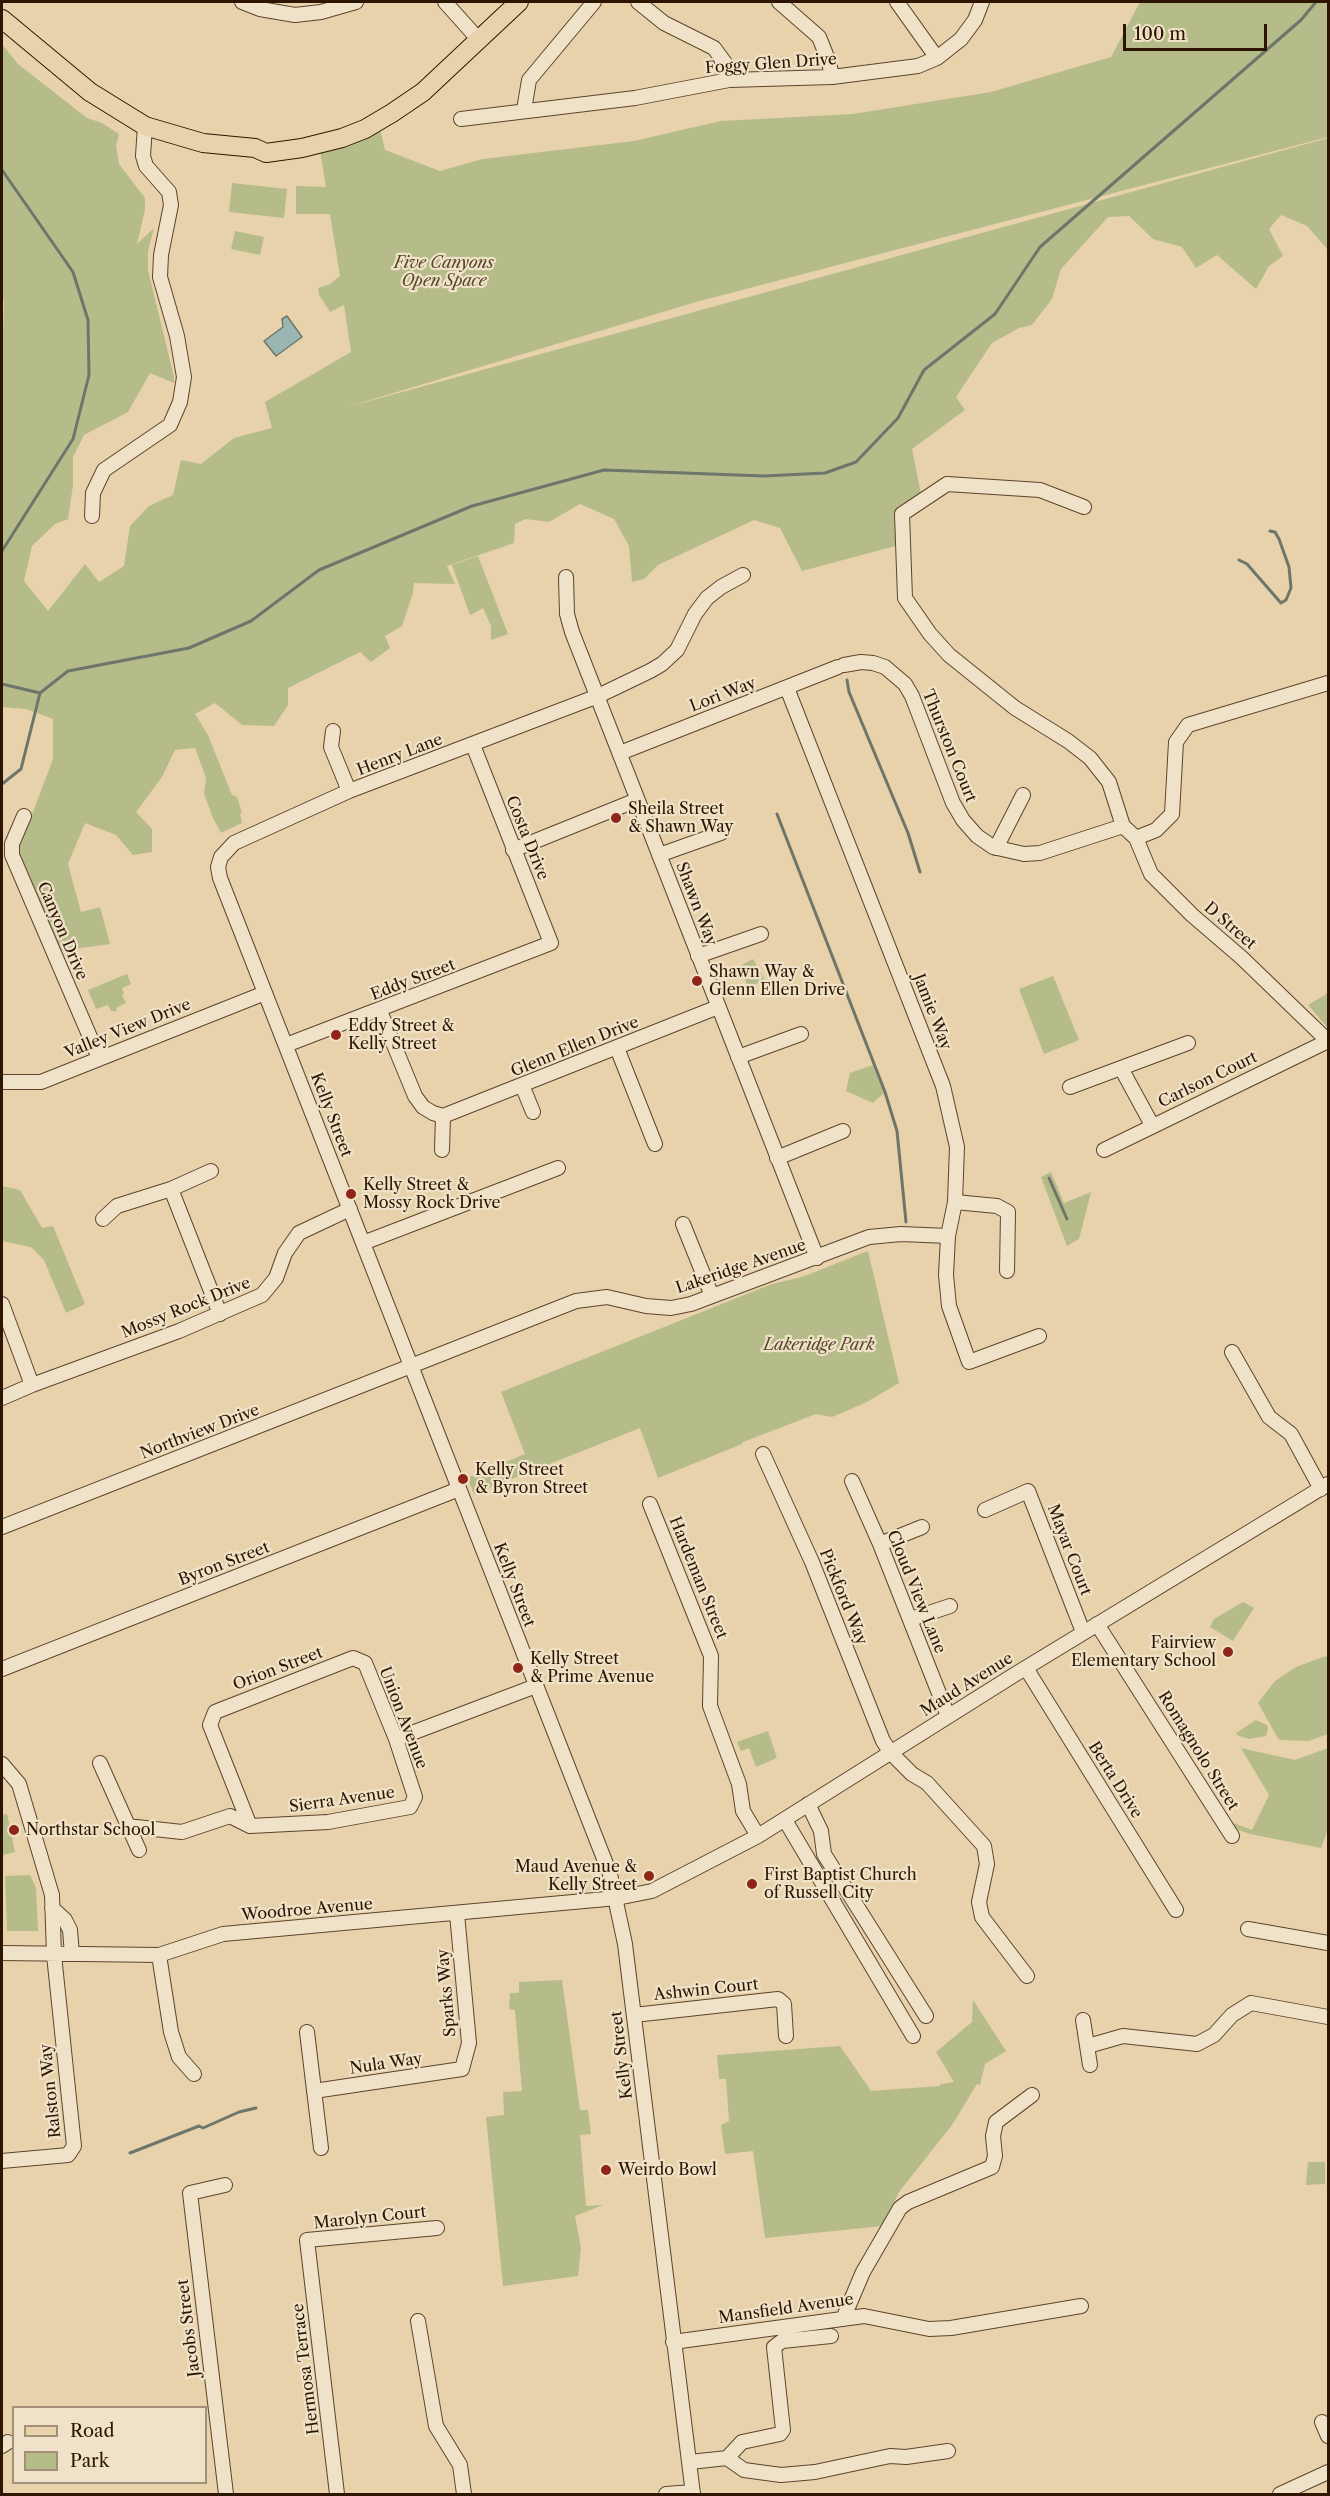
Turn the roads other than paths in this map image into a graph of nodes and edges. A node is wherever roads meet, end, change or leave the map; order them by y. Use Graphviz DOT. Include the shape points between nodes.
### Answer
graph roads {
  1 [pos="242,2"];
  2 [pos="356,2"];
  3 [pos="445,2"];
  4 [pos="504,2"];
  5 [pos="519,2"];
  6 [pos="594,2"];
  7 [pos="638,2"];
  8 [pos="779,2"];
  9 [pos="897,2"];
  10 [pos="982,2"];
  11 [pos="3,20"];
  12 [pos="475,36"];
  13 [pos="937,58"];
  14 [pos="832,77"];
  15 [pos="729,80"];
  16 [pos="524,110"];
  17 [pos="461,119"];
  18 [pos="145,126"];
  19 [pos="1084,507"];
  20 [pos="92,516"];
  21 [pos="743,576"];
  22 [pos="566,577"];
  23 [pos="841,666"];
  24 [pos="1329,683"];
  25 [pos="787,688"];
  26 [pos="598,696"];
  27 [pos="333,731"];
  28 [pos="473,745"];
  29 [pos="620,753"];
  30 [pos="350,791"];
  31 [pos="1023,795"];
  32 [pos="637,800"];
  33 [pos="24,816"];
  34 [pos="1123,826"];
  35 [pos="721,832"];
  36 [pos="1136,838"];
  37 [pos="996,848"];
  38 [pos="513,850"];
  39 [pos="659,855"];
  40 [pos="221,857"];
  41 [pos="761,934"];
  42 [pos="551,943"];
  43 [pos="698,956"];
  44 [pos="265,993"];
  45 [pos="718,1007"];
  46 [pos="380,1011"];
  47 [pos="801,1034"];
  48 [pos="1328,1041"];
  49 [pos="1188,1043"];
  50 [pos="286,1046"];
  51 [pos="617,1048"];
  52 [pos="738,1057"];
  53 [pos="99,1058"];
  54 [pos="1121,1068"];
  55 [pos="2,1082"];
  56 [pos="522,1085"];
  57 [pos="1070,1087"];
  58 [pos="533,1112"];
  59 [pos="444,1116"];
  60 [pos="1152,1125"];
  61 [pos="843,1131"];
  62 [pos="656,1144"];
  63 [pos="442,1150"];
  64 [pos="1104,1150"];
  65 [pos="777,1158"];
  66 [pos="558,1168"];
  67 [pos="211,1171"];
  68 [pos="171,1189"];
  69 [pos="955,1202"];
  70 [pos="350,1209"];
  71 [pos="103,1219"];
  72 [pos="683,1224"];
  73 [pos="948,1236"];
  74 [pos="363,1243"];
  75 [pos="817,1258"];
  76 [pos="1007,1271"];
  77 [pos="712,1296"];
  78 [pos="2,1304"];
  79 [pos="220,1314"];
  80 [pos="1039,1336"];
  81 [pos="1232,1352"];
  82 [pos="411,1366"];
  83 [pos="32,1385"];
  84 [pos="2,1398"];
  85 [pos="763,1454"];
  86 [pos="852,1480"];
  87 [pos="1325,1487"];
  88 [pos="459,1489"];
  89 [pos="650,1504"];
  90 [pos="985,1510"];
  91 [pos="2,1527"];
  92 [pos="922,1527"];
  93 [pos="880,1544"];
  94 [pos="950,1606"];
  95 [pos="910,1619"];
  96 [pos="1097,1624"];
  97 [pos="1083,1632"];
  98 [pos="353,1658"];
  99 [pos="1026,1668"];
  100 [pos="2,1669"];
  101 [pos="536,1686"];
  102 [pos="948,1716"];
  103 [pos="396,1740"];
  104 [pos="891,1752"];
  105 [pos="100,1763"];
  106 [pos="2,1764"];
  107 [pos="415,1797"];
  108 [pos="808,1804"];
  109 [pos="784,1820"];
  110 [pos="128,1826"];
  111 [pos="250,1826"];
  112 [pos="758,1836"];
  113 [pos="1232,1836"];
  114 [pos="139,1850"];
  115 [pos="617,1898"];
  116 [pos="52,1908"];
  117 [pos="1176,1910"];
  118 [pos="457,1914"];
  119 [pos="1248,1929"];
  120 [pos="1329,1943"];
  121 [pos="2,1953"];
  122 [pos="72,1954"];
  123 [pos="54,1955"];
  124 [pos="159,1955"];
  125 [pos="1027,1976"];
  126 [pos="634,2015"];
  127 [pos="926,2016"];
  128 [pos="1329,2017"];
  129 [pos="1083,2020"];
  130 [pos="307,2032"];
  131 [pos="786,2036"];
  132 [pos="914,2036"];
  133 [pos="1088,2046"];
  134 [pos="1090,2065"];
  135 [pos="462,2069"];
  136 [pos="194,2074"];
  137 [pos="314,2091"];
  138 [pos="1032,2095"];
  139 [pos="321,2148"];
  140 [pos="2,2161"];
  141 [pos="225,2185"];
  142 [pos="437,2228"];
  143 [pos="307,2240"];
  144 [pos="1081,2306"];
  145 [pos="843,2319"];
  146 [pos="418,2321"];
  147 [pos="831,2336"];
  148 [pos="674,2342"];
  149 [pos="1322,2422"];
  150 [pos="1329,2436"];
  151 [pos="948,2451"];
  152 [pos="728,2458"];
  153 [pos="690,2462"];
  154 [pos="1329,2472"];
  155 [pos="693,2493"];
  156 [pos="226,2494"];
  157 [pos="337,2494"];
  158 [pos="464,2494"];
  159 [pos="666,2494"];
  160 [pos="1280,2494"];
  1 -- 2 [label="street" via="295,15"];
  3 -- 12 [label="street"];
  4 -- 12 [label="main road"];
  5 -- 12 [label="main road"];
  6 -- 16 [label="street" via="529,80"];
  7 -- 15 [label="street" via="664,23 714,48 725,63"];
  8 -- 14 [label="street" via="819,38"];
  9 -- 13 [label="street"];
  10 -- 13 [label="street, Foggy Glen Drive" via="961,39"];
  11 -- 18 [label="main road" via="90,92"];
  12 -- 18 [label="main road" via="423,92 365,129 302,148 266,153 255,148 203,143"];
  13 -- 14 [label="street, Foggy Glen Drive" via="918,66"];
  14 -- 15 [label="street, Foggy Glen Drive"];
  15 -- 16 [label="street, Foggy Glen Drive" via="635,98"];
  16 -- 17 [label="street, Foggy Glen Drive"];
  18 -- 20 [label="street" via="146,166 169,192 171,205 160,277 184,377 180,402 170,425 104,471 93,493"];
  19 -- 34 [label="street" via="1040,490 946,484 902,514 905,598 949,655 1015,708 1090,758 1109,782"];
  21 -- 26 [label="street, Henry Lane" via="707,598 677,650 662,664"];
  22 -- 26 [label="street, Shawn Way" via="567,614"];
  23 -- 25 [label="street, Lori Way"];
  23 -- 37 [label="street, Thurston Court" via="873,663 885,667 905,684 953,803 977,836"];
  24 -- 36 [label="street" via="1188,725 1176,742 1172,814 1156,830"];
  25 -- 29 [label="street, Lori Way"];
  25 -- 69 [label="street, Jamie Way" via="943,1086 957,1147"];
  26 -- 28 [label="street, Henry Lane"];
  26 -- 29 [label="street, Shawn Way"];
  27 -- 30 [label="street" via="331,747"];
  28 -- 30 [label="street, Henry Lane"];
  28 -- 38 [label="street, Costa Drive"];
  29 -- 32 [label="street, Shawn Way"];
  30 -- 40 [label="street, Henry Lane" via="234,843"];
  31 -- 37 [label="street"];
  32 -- 38 [label="street"];
  32 -- 39 [label="street, Shawn Way"];
  33 -- 53 [label="street, Canyon Drive" via="12,844 12,855"];
  34 -- 36 [label="street, D Street"];
  34 -- 37 [label="street, Thurston Court" via="1040,853"];
  35 -- 39 [label="street"];
  36 -- 48 [label="street, D Street" via="1151,874"];
  38 -- 42 [label="street, Costa Drive"];
  39 -- 43 [label="street, Shawn Way"];
  40 -- 44 [label="street, Kelly Street" via="220,878"];
  41 -- 43 [label="street"];
  42 -- 46 [label="street, Eddy Street"];
  43 -- 45 [label="street, Shawn Way"];
  44 -- 50 [label="street, Kelly Street"];
  44 -- 53 [label="street, Valley View Drive"];
  45 -- 51 [label="street, Glenn Ellen Drive"];
  45 -- 52 [label="street, Shawn Way"];
  46 -- 50 [label="street, Eddy Street"];
  46 -- 59 [label="street" via="415,1096 423,1107"];
  47 -- 52 [label="street"];
  48 -- 60 [label="street, Carlson Court"];
  49 -- 54 [label="street"];
  50 -- 70 [label="street, Kelly Street"];
  51 -- 56 [label="street, Glenn Ellen Drive"];
  51 -- 62 [label="street"];
  52 -- 65 [label="street, Shawn Way"];
  53 -- 55 [label="street, Valley View Drive" via="41,1082"];
  54 -- 57 [label="street"];
  54 -- 60 [label="street"];
  56 -- 58 [label="street"];
  56 -- 59 [label="street, Glenn Ellen Drive"];
  59 -- 63 [label="street"];
  60 -- 64 [label="street, Carlson Court"];
  61 -- 65 [label="street"];
  65 -- 75 [label="street, Shawn Way"];
  66 -- 74 [label="street"];
  67 -- 68 [label="street"];
  68 -- 71 [label="street" via="117,1206"];
  68 -- 79 [label="street"];
  69 -- 73 [label="street, Jamie Way"];
  69 -- 76 [label="street" via="997,1206 1008,1212"];
  70 -- 74 [label="street, Kelly Street"];
  70 -- 79 [label="street, Mossy Rock Drive" via="299,1233 285,1253 276,1278 262,1295"];
  72 -- 77 [label="street"];
  73 -- 75 [label="street, Lakeridge Avenue" via="901,1233 869,1238"];
  73 -- 80 [label="street, Jamie Way" via="946,1275 950,1306 969,1362"];
  74 -- 82 [label="street, Kelly Street"];
  75 -- 77 [label="street, Lakeridge Avenue"];
  77 -- 82 [label="street, Lakeridge Avenue" via="671,1308 607,1297 576,1301"];
  78 -- 83 [label="street"];
  79 -- 83 [label="street, Mossy Rock Drive"];
  81 -- 87 [label="street" via="1269,1417 1291,1434"];
  82 -- 88 [label="street, Kelly Street"];
  82 -- 91 [label="street, Northview Drive"];
  83 -- 84 [label="street, Mossy Rock Drive"];
  85 -- 104 [label="street, Pickford Way"];
  86 -- 93 [label="street, Cloud View Lane"];
  87 -- 96 [label="street, Maud Avenue"];
  88 -- 100 [label="street, Byron Street"];
  88 -- 101 [label="street, Kelly Street"];
  89 -- 112 [label="street, Hardeman Street" via="711,1656 710,1706 739,1784 743,1811"];
  90 -- 97 [label="street, Mayar Court" via="1028,1491"];
  92 -- 93 [label="street"];
  93 -- 95 [label="street, Cloud View Lane"];
  94 -- 95 [label="street"];
  95 -- 102 [label="street, Cloud View Lane"];
  96 -- 97 [label="street, Maud Avenue"];
  96 -- 113 [label="street, Romagnolo Street"];
  97 -- 99 [label="street, Maud Avenue"];
  98 -- 103 [label="street, Union Avenue" via="365,1663"];
  98 -- 111 [label="street, Orion Street" via="214,1712 210,1725"];
  99 -- 102 [label="street, Maud Avenue"];
  99 -- 117 [label="street, Berta Drive"];
  101 -- 103 [label="street"];
  101 -- 115 [label="street, Kelly Street"];
  102 -- 104 [label="street, Maud Avenue"];
  103 -- 107 [label="street, Union Avenue"];
  104 -- 108 [label="street, Maud Avenue"];
  104 -- 125 [label="street, Pickford Way" via="927,1783 984,1846 987,1864 979,1902 982,1917"];
  105 -- 110 [label="street"];
  106 -- 116 [label="street" via="19,1784 52,1895"];
  107 -- 111 [label="street, Sierra Avenue" via="410,1808 328,1822"];
  108 -- 109 [label="street, Maud Avenue"];
  108 -- 127 [label="street" via="821,1831 824,1854"];
  109 -- 112 [label="street, Maud Avenue"];
  109 -- 132 [label="street"];
  110 -- 111 [label="street, Sierra Avenue" via="182,1832 230,1816"];
  110 -- 114 [label="street"];
  112 -- 115 [label="street, Maud Avenue" via="664,1886"];
  115 -- 118 [label="street, Woodroe Avenue"];
  115 -- 126 [label="street, Kelly Street"];
  116 -- 122 [label="street" via="70,1930"];
  116 -- 123 [label="street"];
  118 -- 124 [label="street, Woodroe Avenue" via="223,1934"];
  118 -- 135 [label="street, Sparks Way" via="469,2043"];
  119 -- 120 [label="street"];
  121 -- 123 [label="street, Woodroe Avenue"];
  122 -- 123 [label="street, Woodroe Avenue"];
  122 -- 124 [label="street, Woodroe Avenue"];
  123 -- 140 [label="street, Ralston Way" via="74,2146 68,2155"];
  124 -- 136 [label="street" via="171,2032 179,2056"];
  126 -- 131 [label="street, Ashwin Court" via="778,1999 784,2004"];
  126 -- 148 [label="street, Kelly Street"];
  128 -- 133 [label="street" via="1251,2003 1214,2035 1197,2043 1123,2036"];
  129 -- 133 [label="street"];
  130 -- 137 [label="street"];
  133 -- 134 [label="street"];
  135 -- 137 [label="street, Nula Way"];
  137 -- 139 [label="street"];
  138 -- 145 [label="street" via="996,2122 992,2167 900,2208 863,2272"];
  141 -- 156 [label="street, Jacobs Street" via="190,2193"];
  142 -- 143 [label="street, Marolyn Court"];
  143 -- 157 [label="street, Hermosa Terrace"];
  144 -- 145 [label="street, Mansfield Avenue" via="930,2329 864,2316"];
  145 -- 148 [label="street, Mansfield Avenue"];
  146 -- 158 [label="street" via="436,2426 460,2465"];
  147 -- 152 [label="street" via="782,2341 774,2347 783,2430 742,2442"];
  148 -- 153 [label="street, Kelly Street"];
  149 -- 150 [label="street"];
  151 -- 152 [label="street" via="890,2456 781,2475 744,2470"];
  152 -- 153 [label="street"];
  153 -- 155 [label="street, Kelly Street"];
  154 -- 160 [label="street"];
  155 -- 159 [label="street"];
}
